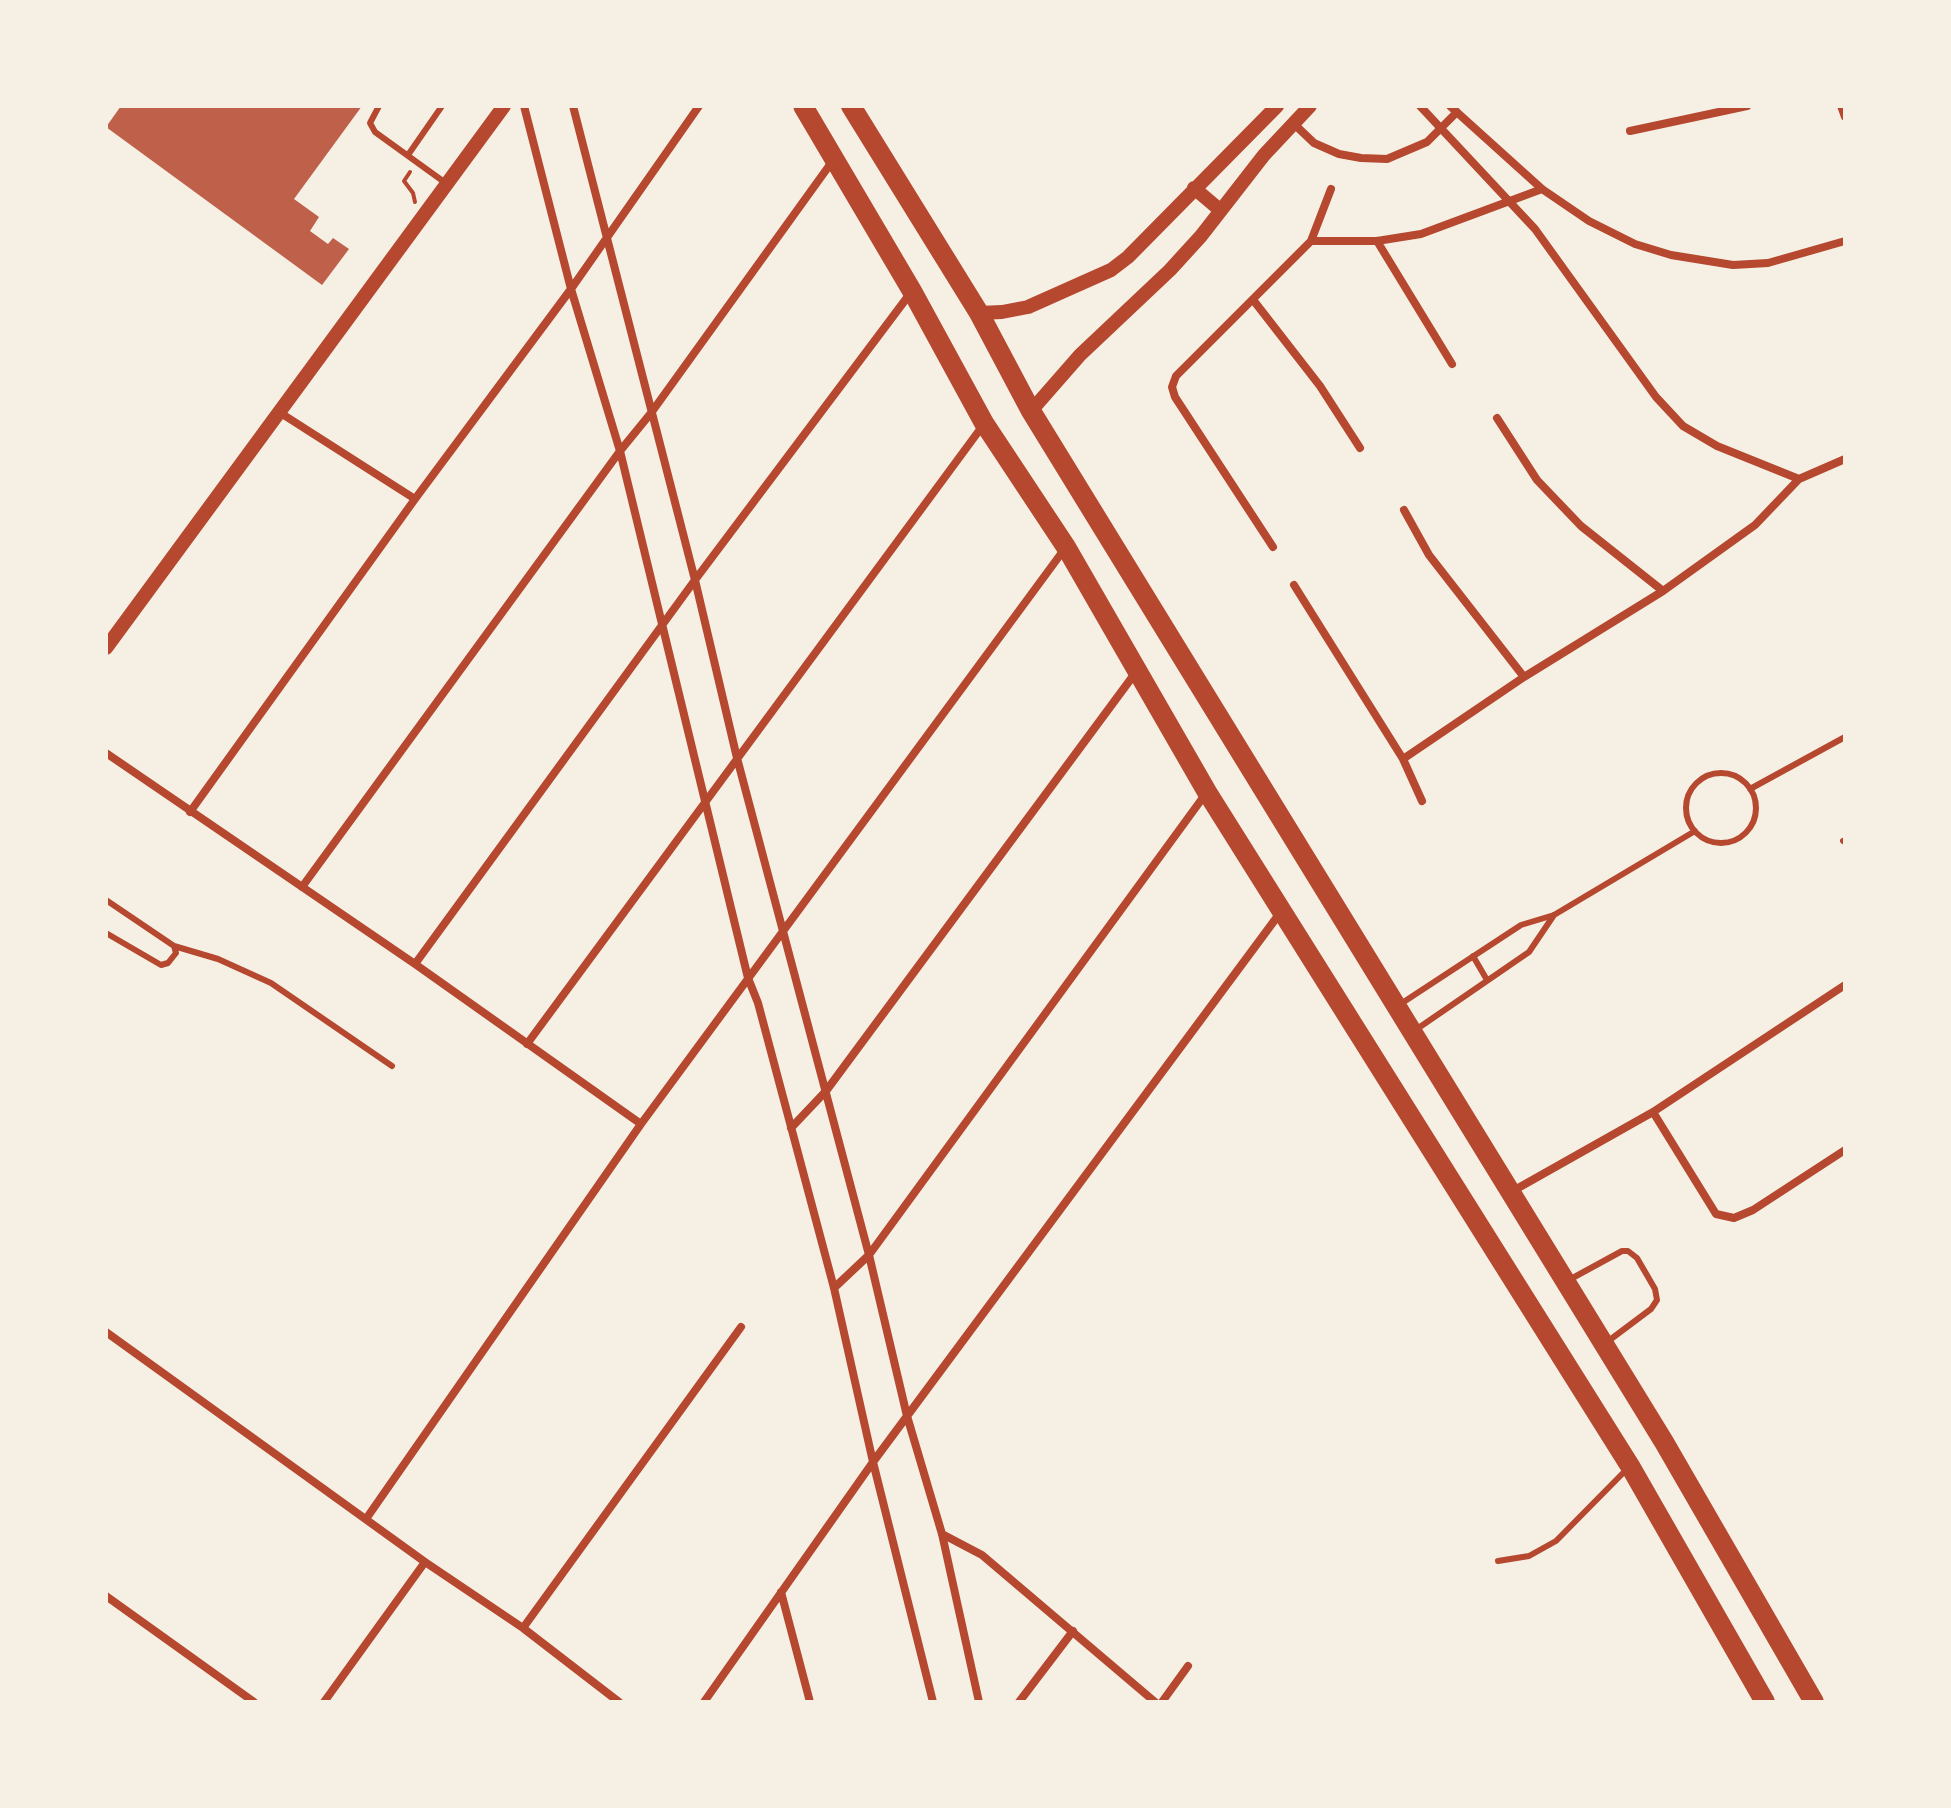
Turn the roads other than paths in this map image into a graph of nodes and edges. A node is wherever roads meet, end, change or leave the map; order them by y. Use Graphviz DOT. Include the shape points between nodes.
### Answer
graph roads {
  1 [pos="379,106"];
  2 [pos="442,106"];
  3 [pos="504,106"];
  4 [pos="524,106"];
  5 [pos="573,106"];
  6 [pos="699,106"];
  7 [pos="803,106"];
  8 [pos="851,106"];
  9 [pos="1277,106"];
  10 [pos="1310,106"];
  11 [pos="1420,106"];
  12 [pos="1747,106"];
  13 [pos="1841,106"];
  14 [pos="1454,109"];
  15 [pos="1845,117"];
  16 [pos="1292,122"];
  17 [pos="1441,130"];
  18 [pos="1630,131"];
  19 [pos="408,155"];
  20 [pos="834,158"];
  21 [pos="447,184"];
  22 [pos="1194,188"];
  23 [pos="1331,189"];
  24 [pos="1542,189"];
  25 [pos="1511,203"];
  26 [pos="1220,210"];
  27 [pos="607,238"];
  28 [pos="1311,241"];
  29 [pos="1377,241"];
  30 [pos="1845,241"];
  31 [pos="571,289"];
  32 [pos="912,291"];
  33 [pos="1254,301"];
  34 [pos="979,313"];
  35 [pos="1452,364"];
  36 [pos="1031,411"];
  37 [pos="279,412"];
  38 [pos="651,413"];
  39 [pos="1497,418"];
  40 [pos="984,423"];
  41 [pos="1360,448"];
  42 [pos="620,451"];
  43 [pos="1845,459"];
  44 [pos="1799,479"];
  45 [pos="415,499"];
  46 [pos="1404,510"];
  47 [pos="1066,547"];
  48 [pos="1273,547"];
  49 [pos="695,580"];
  50 [pos="1294,585"];
  51 [pos="1663,591"];
  52 [pos="662,626"];
  53 [pos="106,648"];
  54 [pos="1137,671"];
  55 [pos="1524,677"];
  56 [pos="1845,737"];
  57 [pos="106,753"];
  58 [pos="737,758"];
  59 [pos="1403,759"];
  60 [pos="1750,789"];
  61 [pos="1207,792"];
  62 [pos="1422,801"];
  63 [pos="705,804"];
  64 [pos="190,812"];
  65 [pos="1695,831"];
  66 [pos="302,887"];
  67 [pos="106,900"];
  68 [pos="1283,909"];
  69 [pos="1554,915"];
  70 [pos="784,930"];
  71 [pos="106,933"];
  72 [pos="174,946"];
  73 [pos="1473,956"];
  74 [pos="415,964"];
  75 [pos="748,978"];
  76 [pos="1487,980"];
  77 [pos="1845,985"];
  78 [pos="1395,1007"];
  79 [pos="1411,1034"];
  80 [pos="527,1044"];
  81 [pos="392,1066"];
  82 [pos="826,1091"];
  83 [pos="1653,1112"];
  84 [pos="641,1124"];
  85 [pos="791,1128"];
  86 [pos="1845,1150"];
  87 [pos="1511,1192"];
  88 [pos="869,1255"];
  89 [pos="1565,1281"];
  90 [pos="834,1288"];
  91 [pos="741,1327"];
  92 [pos="106,1332"];
  93 [pos="1604,1344"];
  94 [pos="907,1416"];
  95 [pos="873,1462"];
  96 [pos="1630,1466"];
  97 [pos="366,1519"];
  98 [pos="942,1534"];
  99 [pos="1498,1561"];
  100 [pos="425,1562"];
  101 [pos="781,1592"];
  102 [pos="106,1596"];
  103 [pos="523,1628"];
  104 [pos="1073,1631"];
  105 [pos="1188,1666"];
  106 [pos="254,1702"];
  107 [pos="324,1702"];
  108 [pos="619,1702"];
  109 [pos="704,1702"];
  110 [pos="810,1702"];
  111 [pos="933,1702"];
  112 [pos="979,1702"];
  113 [pos="1019,1702"];
  114 [pos="1155,1702"];
  115 [pos="1162,1702"];
  116 [pos="1765,1702"];
  117 [pos="1814,1702"];
  1 -- 19 [label="lane" via="370,123 375,132"];
  2 -- 19 [label="lane"];
  3 -- 21 [label="street"];
  4 -- 31 [label="street"];
  5 -- 27 [label="street"];
  6 -- 27 [label="street"];
  7 -- 20 [label="main road"];
  8 -- 34 [label="main road"];
  9 -- 22 [label="street"];
  10 -- 16 [label="street"];
  11 -- 17 [label="street"];
  12 -- 18 [label="street"];
  13 -- 15 [label="street"];
  14 -- 17 [label="street"];
  14 -- 24 [label="street"];
  16 -- 17 [label="street" via="1314,143 1361,158 1387,159"];
  16 -- 26 [label="street"];
  17 -- 25 [label="street"];
  19 -- 21 [label="lane"];
  20 -- 32 [label="main road"];
  20 -- 38 [label="street"];
  21 -- 37 [label="street"];
  22 -- 26 [label="street"];
  22 -- 34 [label="street" via="1111,270 1028,307"];
  23 -- 28 [label="street"];
  24 -- 25 [label="street"];
  24 -- 30 [label="street" via="1635,244 1700,261 1768,263"];
  25 -- 29 [label="street" via="1421,234"];
  25 -- 44 [label="street" via="1683,426 1717,446"];
  26 -- 36 [label="street" via="1170,270 1080,355"];
  27 -- 31 [label="street"];
  27 -- 38 [label="street"];
  28 -- 29 [label="street"];
  28 -- 33 [label="street"];
  29 -- 35 [label="street"];
  31 -- 42 [label="street"];
  31 -- 45 [label="street"];
  32 -- 40 [label="main road"];
  32 -- 49 [label="street"];
  33 -- 41 [label="street"];
  33 -- 48 [label="street" via="1176,376 1172,387"];
  34 -- 36 [label="main road"];
  36 -- 78 [label="main road"];
  37 -- 45 [label="street"];
  37 -- 53 [label="street"];
  38 -- 42 [label="street"];
  38 -- 49 [label="street"];
  39 -- 51 [label="street" via="1537,480 1581,526"];
  40 -- 47 [label="main road"];
  40 -- 58 [label="street"];
  42 -- 52 [label="street"];
  42 -- 66 [label="street"];
  43 -- 44 [label="street"];
  44 -- 51 [label="street" via="1755,525"];
  45 -- 64 [label="street"];
  46 -- 55 [label="street" via="1429,555"];
  47 -- 54 [label="main road"];
  47 -- 70 [label="street"];
  49 -- 52 [label="street"];
  49 -- 58 [label="street"];
  50 -- 59 [label="street"];
  51 -- 55 [label="street"];
  52 -- 63 [label="street"];
  52 -- 74 [label="street"];
  54 -- 61 [label="main road"];
  54 -- 82 [label="street"];
  55 -- 59 [label="street"];
  56 -- 60 [label="lane"];
  57 -- 64 [label="street"];
  58 -- 63 [label="street"];
  58 -- 70 [label="street"];
  59 -- 62 [label="street"];
  60 -- 65 [label="lane" via="1755,814 1741,836 1717,843"];
  60 -- 65 [label="lane" via="1727,773 1700,780 1686,804"];
  61 -- 68 [label="main road"];
  61 -- 88 [label="street"];
  63 -- 75 [label="street"];
  63 -- 80 [label="street"];
  64 -- 66 [label="street"];
  65 -- 69 [label="lane"];
  66 -- 74 [label="street"];
  67 -- 72 [label="lane"];
  68 -- 94 [label="street"];
  68 -- 96 [label="main road"];
  69 -- 73 [label="lane" via="1521,925"];
  69 -- 76 [label="lane" via="1529,952"];
  70 -- 75 [label="street"];
  70 -- 82 [label="street"];
  71 -- 72 [label="lane" via="161,965 176,953"];
  72 -- 81 [label="lane" via="271,983"];
  73 -- 76 [label="lane"];
  73 -- 78 [label="lane"];
  74 -- 80 [label="street"];
  75 -- 84 [label="street"];
  75 -- 85 [label="street"];
  76 -- 79 [label="lane"];
  77 -- 83 [label="street"];
  78 -- 79 [label="main road"];
  79 -- 87 [label="main road"];
  80 -- 84 [label="street"];
  82 -- 85 [label="street"];
  82 -- 88 [label="street"];
  83 -- 86 [label="street" via="1716,1214 1734,1218"];
  83 -- 87 [label="street"];
  84 -- 97 [label="street"];
  85 -- 90 [label="street"];
  87 -- 89 [label="main road"];
  88 -- 90 [label="street"];
  88 -- 94 [label="street"];
  89 -- 93 [label="main road"];
  89 -- 93 [label="lane" via="1622,1251 1637,1258 1657,1300"];
  90 -- 95 [label="street"];
  91 -- 103 [label="street"];
  92 -- 97 [label="street"];
  93 -- 117 [label="main road"];
  94 -- 95 [label="street"];
  94 -- 98 [label="street"];
  95 -- 101 [label="street"];
  95 -- 111 [label="street"];
  96 -- 99 [label="lane" via="1556,1541 1529,1556"];
  96 -- 116 [label="main road"];
  97 -- 100 [label="street"];
  98 -- 104 [label="street" via="982,1555"];
  98 -- 112 [label="street"];
  100 -- 103 [label="street"];
  100 -- 107 [label="street"];
  101 -- 109 [label="street"];
  101 -- 110 [label="street"];
  102 -- 106 [label="street"];
  103 -- 108 [label="street"];
  104 -- 113 [label="street"];
  104 -- 114 [label="street"];
  105 -- 115 [label="street"];
}
